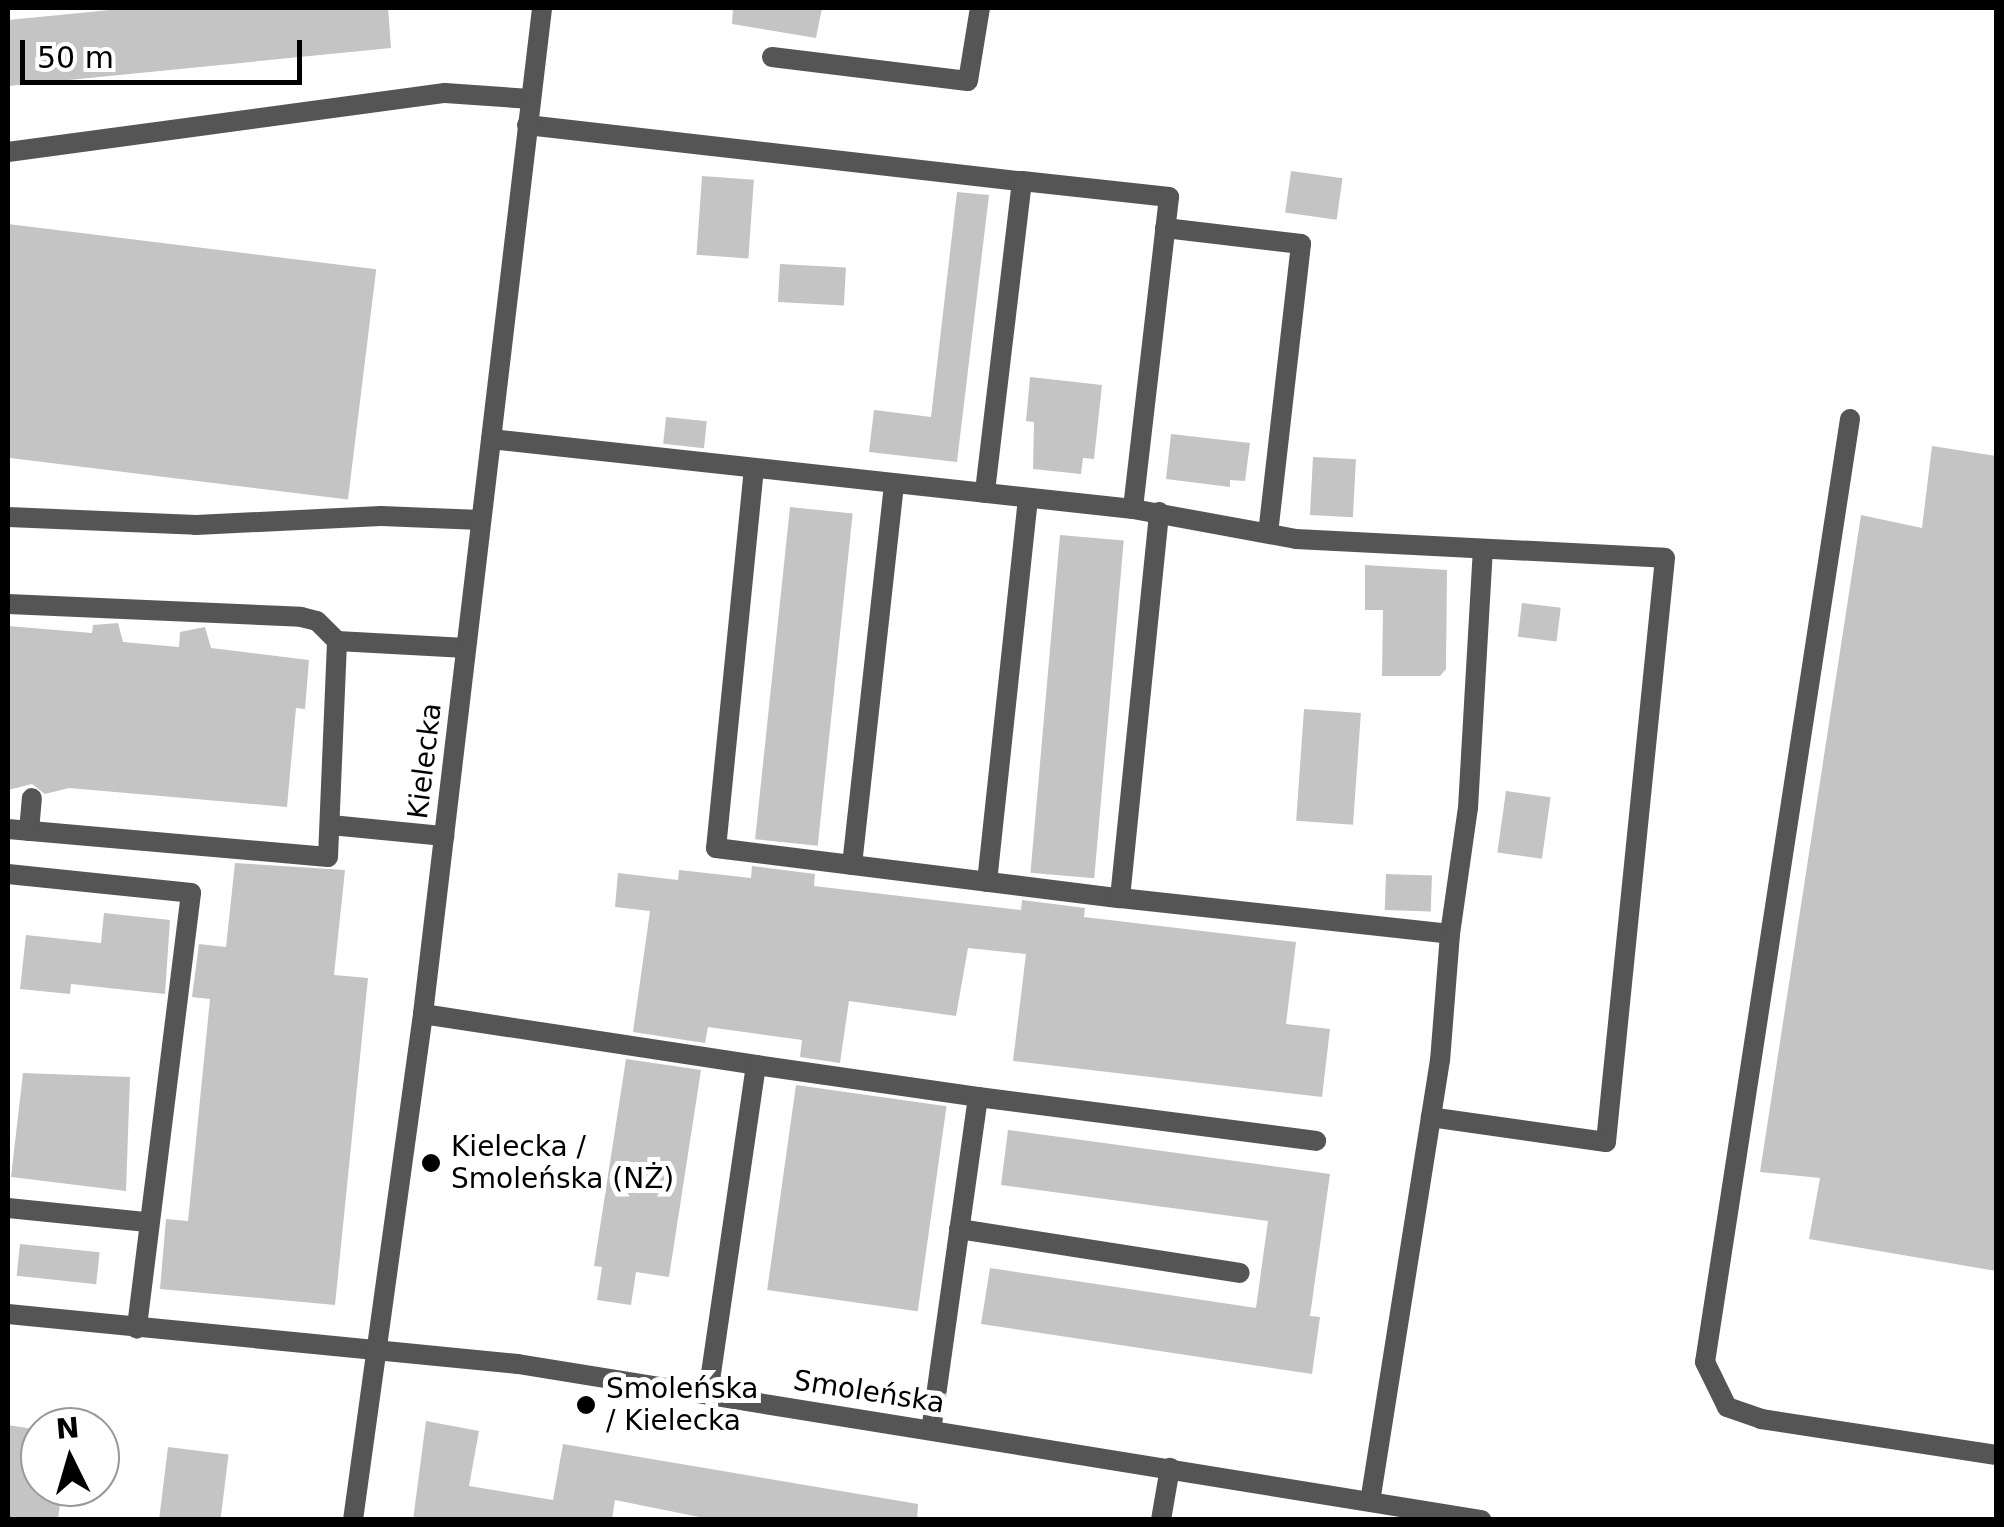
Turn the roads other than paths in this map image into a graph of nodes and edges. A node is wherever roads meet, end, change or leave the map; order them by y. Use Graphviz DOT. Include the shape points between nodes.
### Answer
graph roads {
  1 [pos="542,8"];
  2 [pos="980,8"];
  3 [pos="772,57"];
  4 [pos="530,98"];
  5 [pos="527,125"];
  6 [pos="8,152"];
  7 [pos="1022,181"];
  8 [pos="1165,228"];
  9 [pos="1850,419"];
  10 [pos="491,439"];
  11 [pos="754,468"];
  12 [pos="894,483"];
  13 [pos="985,493"];
  14 [pos="1028,498"];
  15 [pos="1133,509"];
  16 [pos="1159,512"];
  17 [pos="8,517"];
  18 [pos="481,520"];
  19 [pos="1268,533"];
  20 [pos="1482,550"];
  21 [pos="8,604"];
  22 [pos="337,641"];
  23 [pos="466,648"];
  24 [pos="32,798"];
  25 [pos="332,826"];
  26 [pos="18,830"];
  27 [pos="444,836"];
  28 [pos="852,865"];
  29 [pos="8,874"];
  30 [pos="987,882"];
  31 [pos="1120,898"];
  32 [pos="1450,934"];
  33 [pos="423,1014"];
  34 [pos="756,1065"];
  35 [pos="978,1097"];
  36 [pos="1431,1117"];
  37 [pos="1316,1141"];
  38 [pos="8,1208"];
  39 [pos="148,1222"];
  40 [pos="959,1229"];
  41 [pos="1240,1273"];
  42 [pos="8,1314"];
  43 [pos="138,1330"];
  44 [pos="375,1350"];
  45 [pos="708,1393"];
  46 [pos="930,1430"];
  47 [pos="1996,1455"];
  48 [pos="1170,1468"];
  49 [pos="1370,1502"];
  50 [pos="1468,1518"];
  51 [pos="352,1520"];
  52 [pos="1161,1520"];
  1 -- 4 [label="street, Kielecka"];
  2 -- 3 [label="street" via="968,81"];
  4 -- 5 [label="street, Kielecka"];
  4 -- 6 [label="street" via="445,93"];
  5 -- 7 [label="street"];
  5 -- 10 [label="street, Kielecka"];
  7 -- 8 [label="street" via="1168,197"];
  7 -- 13 [label="street"];
  8 -- 15 [label="street"];
  8 -- 19 [label="street" via="1301,244"];
  9 -- 47 [label="street" via="1705,1362 1727,1407 1762,1419"];
  10 -- 11 [label="street"];
  10 -- 18 [label="street, Kielecka"];
  11 -- 12 [label="street"];
  11 -- 28 [label="street" via="716,848"];
  12 -- 13 [label="street"];
  12 -- 28 [label="street"];
  13 -- 14 [label="street"];
  14 -- 15 [label="street"];
  14 -- 30 [label="street"];
  15 -- 16 [label="street"];
  16 -- 19 [label="street"];
  16 -- 31 [label="street"];
  17 -- 18 [label="street" via="196,525 381,516"];
  18 -- 23 [label="street, Kielecka"];
  19 -- 20 [label="street"];
  20 -- 32 [label="street" via="1468,808"];
  20 -- 36 [label="street" via="1664,558 1656,688 1606,1142"];
  21 -- 22 [label="street" via="301,617 317,621"];
  22 -- 23 [label="street"];
  22 -- 25 [label="street"];
  23 -- 27 [label="street, Kielecka"];
  24 -- 26 [label="street"];
  25 -- 26 [label="street" via="328,857"];
  25 -- 27 [label="street"];
  27 -- 33 [label="street, Kielecka"];
  28 -- 30 [label="street"];
  29 -- 39 [label="street" via="191,893"];
  30 -- 31 [label="street"];
  31 -- 32 [label="street"];
  32 -- 36 [label="street"];
  33 -- 34 [label="street"];
  33 -- 44 [label="street, Kielecka"];
  34 -- 35 [label="street"];
  34 -- 45 [label="street"];
  35 -- 37 [label="street"];
  35 -- 40 [label="street"];
  36 -- 49 [label="street"];
  38 -- 39 [label="street"];
  39 -- 43 [label="street"];
  40 -- 41 [label="street"];
  40 -- 46 [label="street"];
  42 -- 43 [label="street, Smoleńska"];
  43 -- 44 [label="street, Smoleńska"];
  44 -- 45 [label="street, Smoleńska"];
  44 -- 51 [label="street, Kielecka"];
  45 -- 46 [label="street, Smoleńska"];
  46 -- 48 [label="street, Smoleńska"];
  48 -- 49 [label="street, Smoleńska"];
  48 -- 52 [label="street"];
  49 -- 50 [label="street, Smoleńska"];
}
